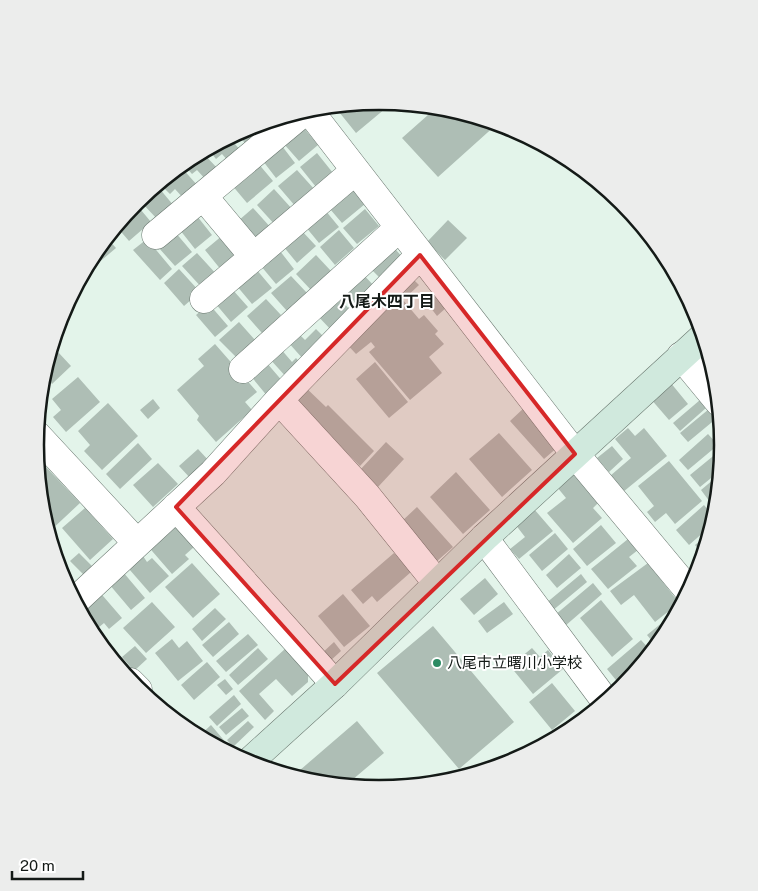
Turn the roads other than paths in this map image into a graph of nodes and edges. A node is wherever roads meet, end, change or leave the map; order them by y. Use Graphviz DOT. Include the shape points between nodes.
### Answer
graph roads {
  1 [pos="313,117"];
  2 [pos="293,122"];
  3 [pos="355,171"];
  4 [pos="203,196"];
  5 [pos="399,228"];
  6 [pos="156,235"];
  7 [pos="420,255"];
  8 [pos="254,257"];
  9 [pos="204,299"];
  10 [pos="697,342"];
  11 [pos="681,356"];
  12 [pos="243,369"];
  13 [pos="709,390"];
  14 [pos="279,400"];
  15 [pos="44,443"];
  16 [pos="575,454"];
  17 [pos="176,508"];
  18 [pos="484,538"];
  19 [pos="137,543"];
  20 [pos="437,583"];
  21 [pos="684,585"];
  22 [pos="80,597"];
  23 [pos="335,684"];
  24 [pos="602,696"];
  25 [pos="256,757"];
  1 -- 3 [label="street"];
  2 -- 4 [label="street"];
  3 -- 5 [label="street"];
  3 -- 8 [label="street"];
  4 -- 6 [label="street"];
  4 -- 8 [label="street"];
  5 -- 7 [label="street"];
  5 -- 12 [label="street"];
  7 -- 14 [label="street"];
  7 -- 16 [label="street"];
  8 -- 9 [label="street"];
  10 -- 11 [label="street"];
  11 -- 13 [label="street"];
  11 -- 16 [label="street"];
  14 -- 17 [label="street" via="213,473"];
  14 -- 20 [label="street" via="367,496"];
  15 -- 19 [label="street"];
  16 -- 18 [label="street"];
  16 -- 21 [label="street"];
  17 -- 19 [label="street"];
  17 -- 23 [label="street"];
  18 -- 20 [label="street"];
  18 -- 24 [label="street"];
  19 -- 22 [label="street"];
  20 -- 23 [label="street"];
  23 -- 25 [label="street"];
}
